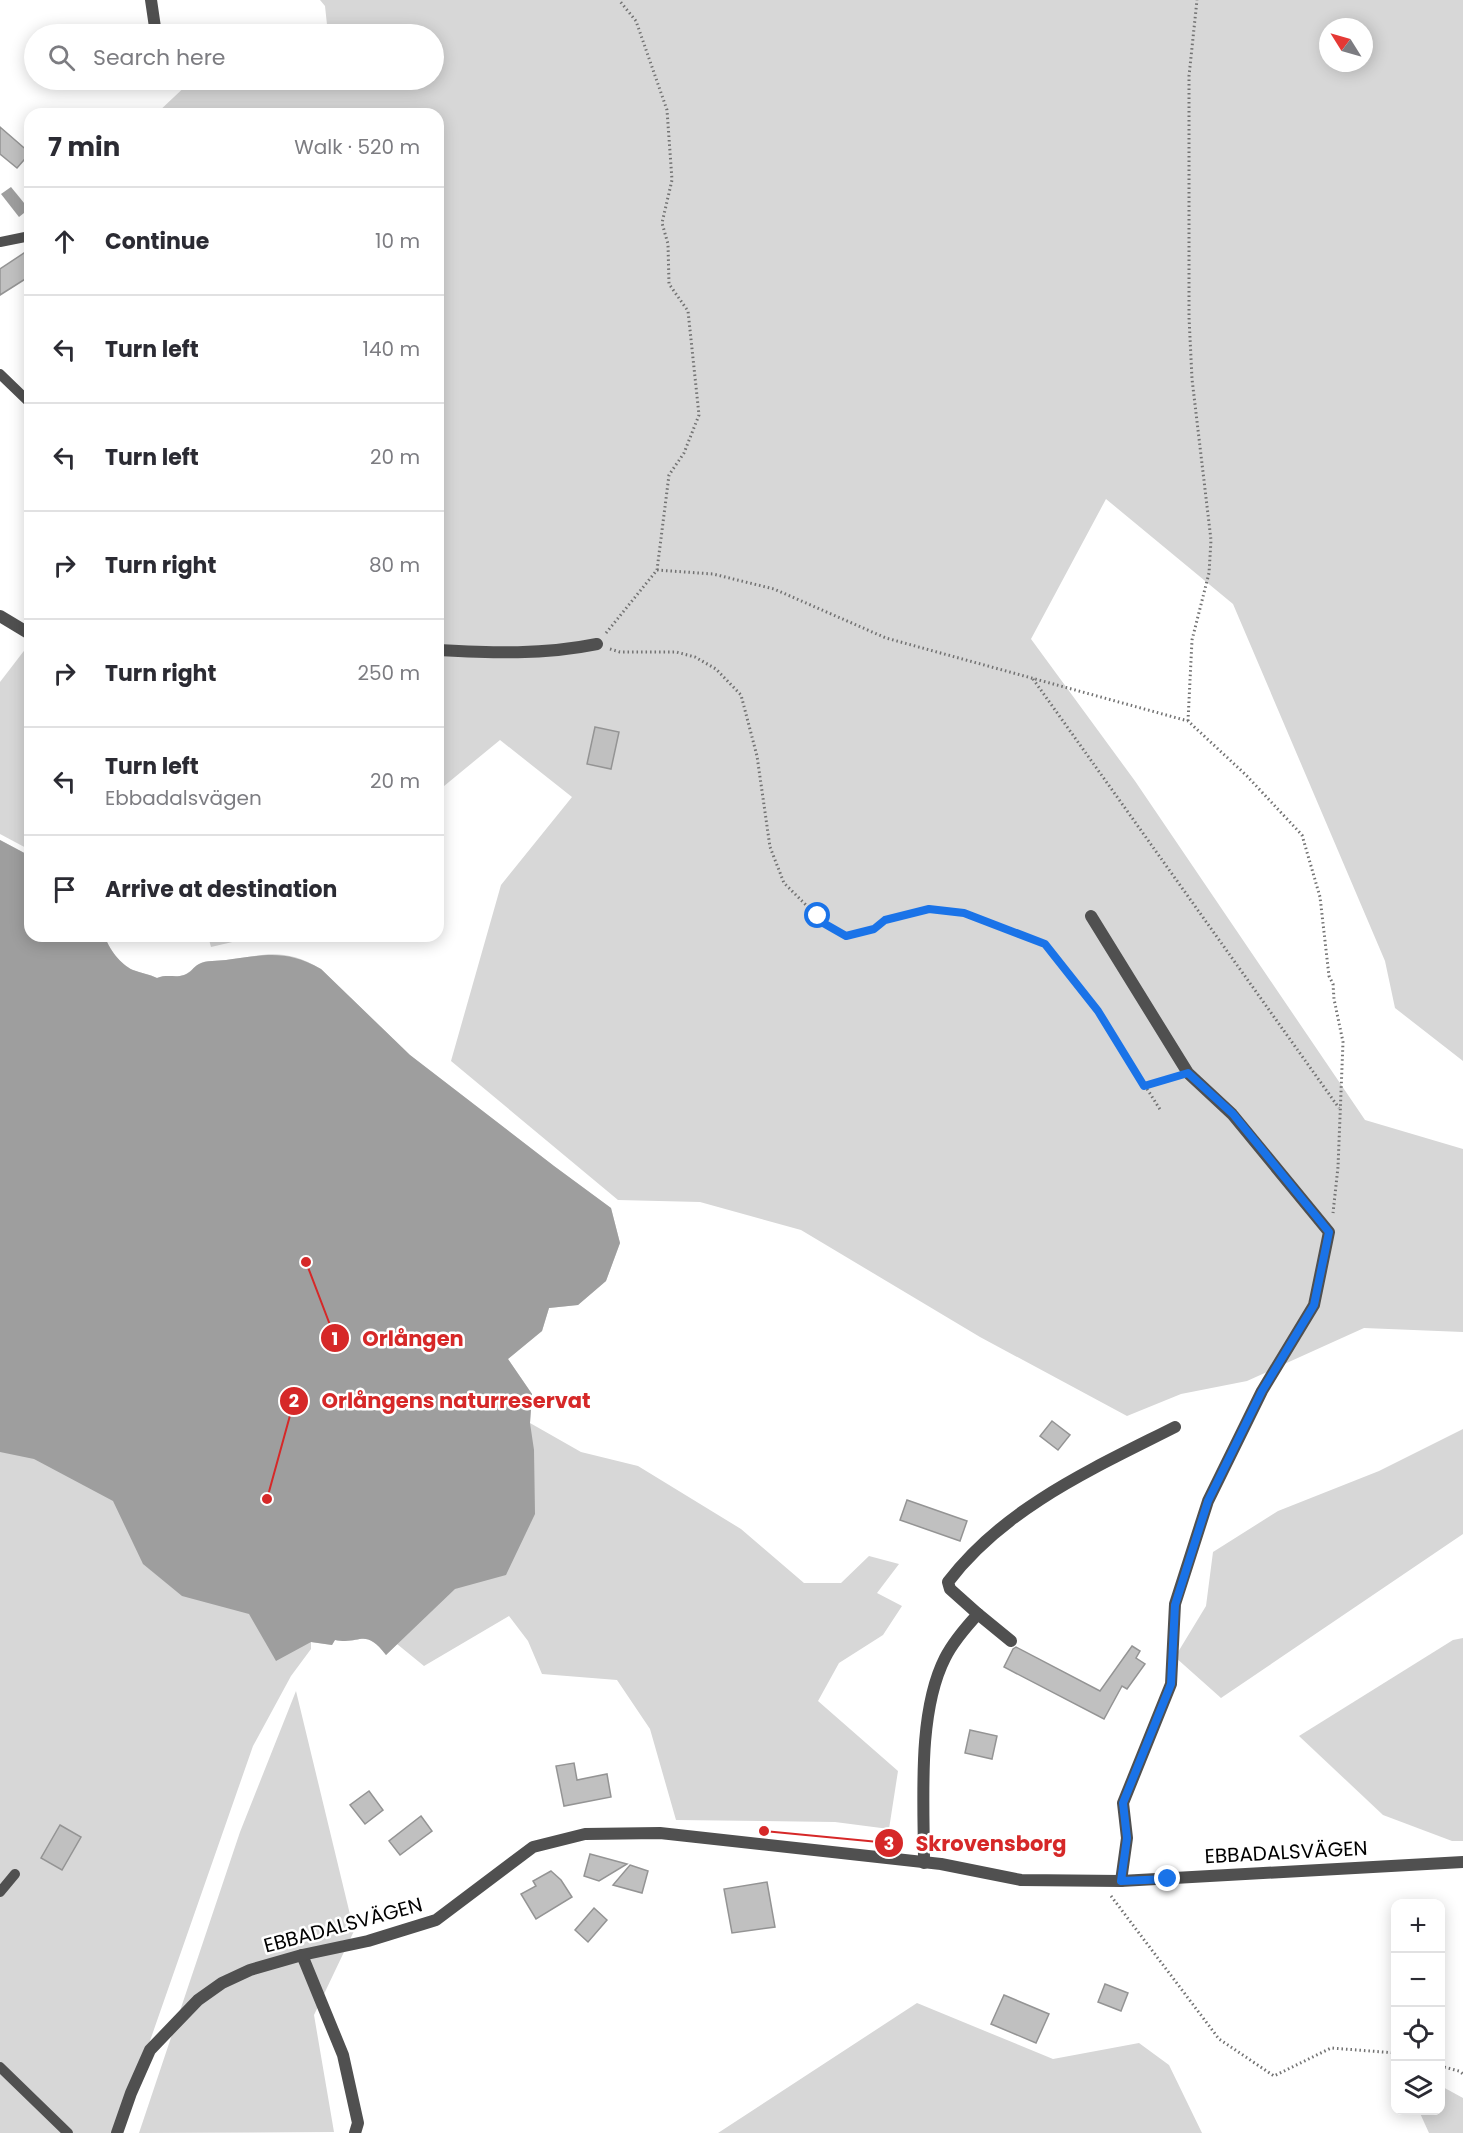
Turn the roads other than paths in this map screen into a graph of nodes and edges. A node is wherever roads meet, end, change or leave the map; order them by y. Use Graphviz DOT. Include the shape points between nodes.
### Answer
graph roads {
  1 [pos="151,0"];
  2 [pos="155,24"];
  3 [pos="24,237"];
  4 [pos="0,242"];
  5 [pos="0,374"];
  6 [pos="24,397"];
  7 [pos="0,616"];
  8 [pos="24,630"];
  9 [pos="597,644"];
  10 [pos="444,650"];
  11 [pos="1091,916"];
  12 [pos="1175,1427"];
  13 [pos="978,1614"];
  14 [pos="1011,1641"];
  15 [pos="1463,1862"];
  16 [pos="924,1863"];
  17 [pos="15,1874"];
  18 [pos="1121,1881"];
  19 [pos="0,1892"];
  20 [pos="302,1955"];
  21 [pos="0,2067"];
  22 [pos="69,2133"];
  23 [pos="117,2133"];
  24 [pos="355,2133"];
  1 -- 2 [label="street"];
  3 -- 4 [label="lane"];
  5 -- 6 [label="lane"];
  7 -- 8 [label="street"];
  9 -- 10 [label="street" via="565,651 502,654"];
  11 -- 18 [label="street" via="1188,1073 1233,1114 1329,1232 1314,1305 1262,1391 1208,1501 1175,1605 1171,1684 1123,1803 1127,1838"];
  12 -- 13 [label="street" via="1038,1500 994,1534 948,1582 950,1589"];
  13 -- 14 [label="street"];
  13 -- 16 [label="street" via="945,1658 934,1686 924,1773"];
  15 -- 18 [label="street, EBBADALSVÄGEN"];
  16 -- 18 [label="street, EBBADALSVÄGEN" via="1021,1880"];
  16 -- 20 [label="street, EBBADALSVÄGEN" via="660,1833 585,1834 533,1847 436,1920 368,1941"];
  17 -- 19 [label="lane"];
  20 -- 23 [label="street, EBBADALSVÄGEN" via="250,1970 198,2000 150,2050"];
  20 -- 24 [label="street" via="343,2055 358,2123"];
  21 -- 22 [label="lane"];
}
